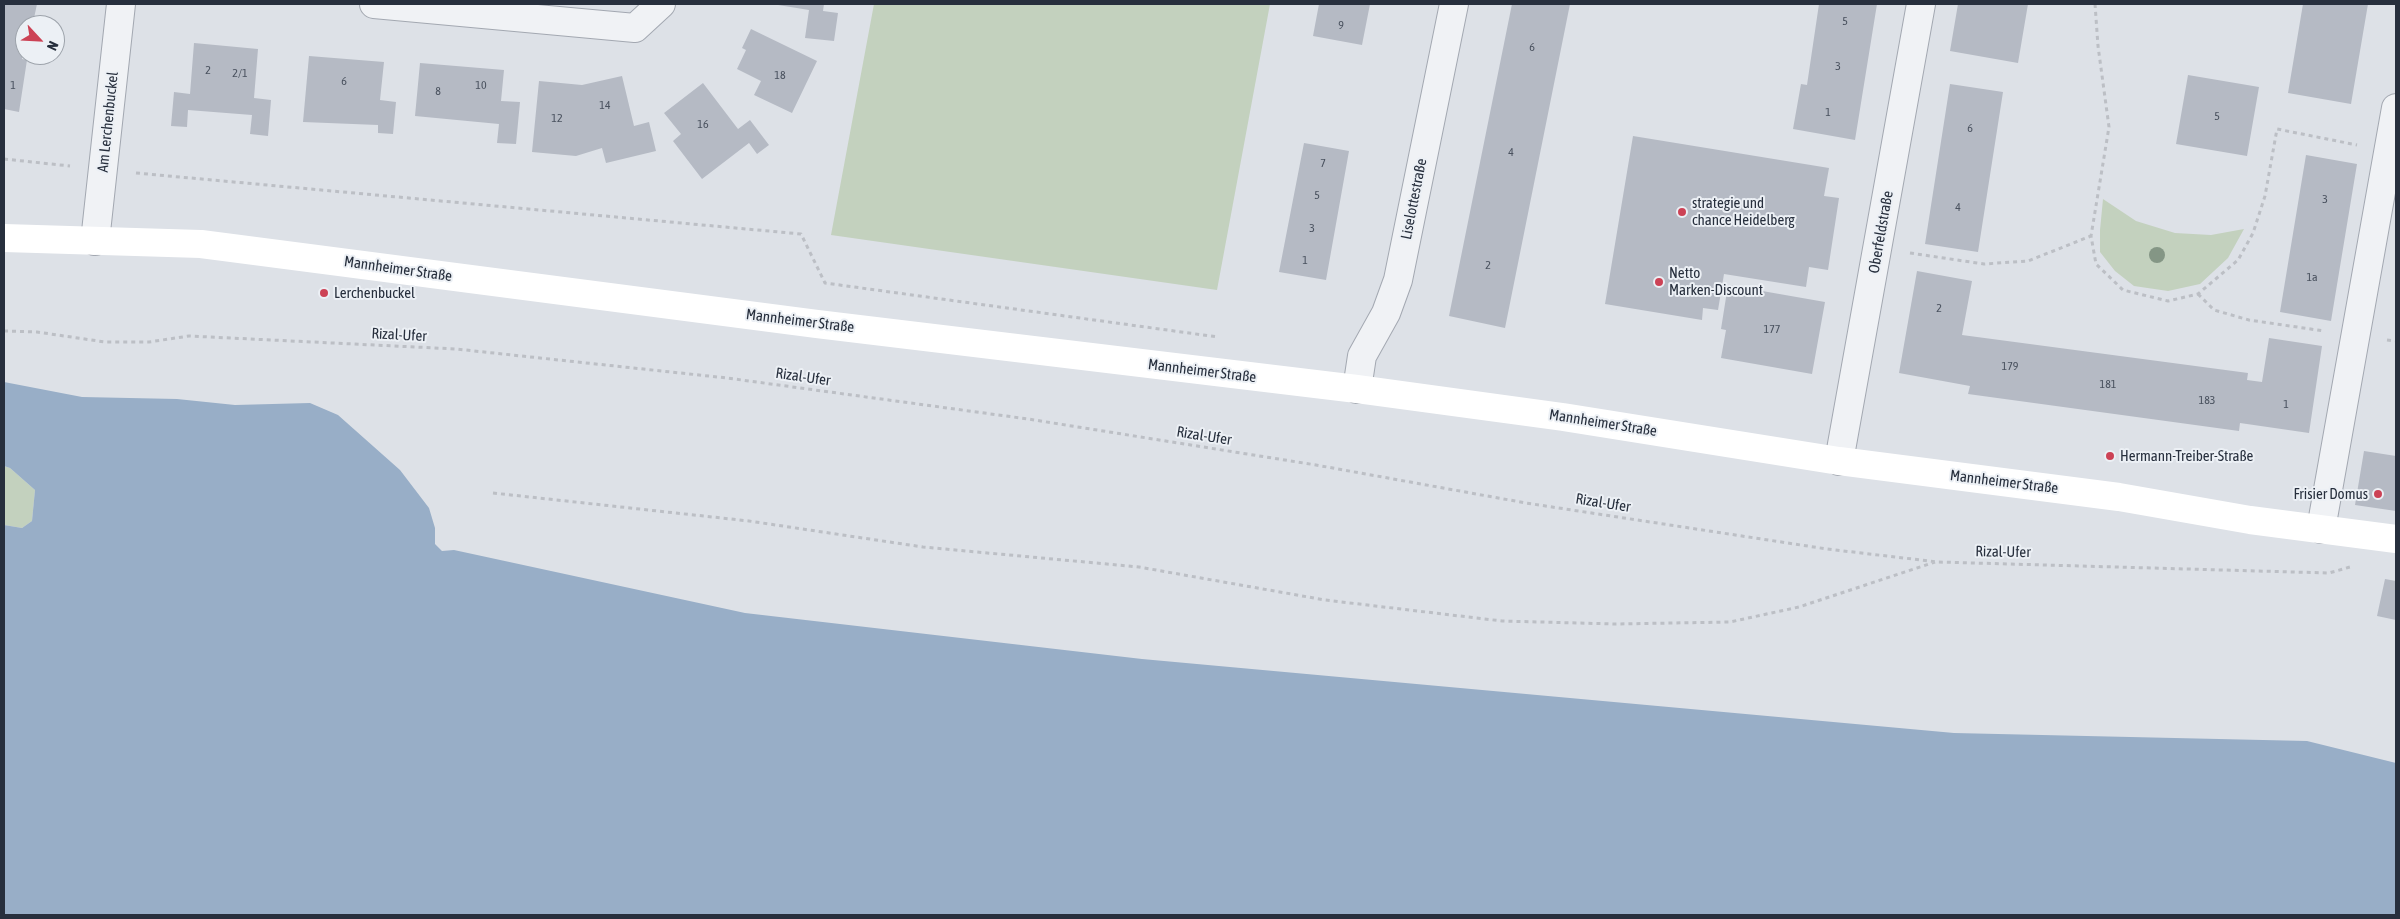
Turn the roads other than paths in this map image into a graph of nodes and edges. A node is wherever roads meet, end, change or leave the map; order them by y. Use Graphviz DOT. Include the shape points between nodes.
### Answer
graph roads {
  1 [pos="121,4"];
  2 [pos="374,4"];
  3 [pos="661,4"];
  4 [pos="1454,4"];
  5 [pos="1921,4"];
  6 [pos="2396,108"];
  7 [pos="4,238"];
  8 [pos="95,241"];
  9 [pos="1357,389"];
  10 [pos="1839,461"];
  11 [pos="2321,529"];
  12 [pos="2392,539"];
  1 -- 8 [label="street, Am Lerchenbuckel"];
  2 -- 3 [label="street" via="634,28"];
  4 -- 9 [label="street, Liselottestraße" via="1398,280 1386,313 1362,356"];
  5 -- 10 [label="street, Oberfeldstraße"];
  6 -- 11 [label="street"];
  7 -- 8 [label="street, Mannheimer Straße"];
  8 -- 9 [label="street, Mannheimer Straße" via="211,245 827,325"];
  9 -- 10 [label="street, Mannheimer Straße" via="1564,417"];
  10 -- 11 [label="street, Mannheimer Straße" via="2119,497"];
  11 -- 12 [label="street, Mannheimer Straße"];
}
